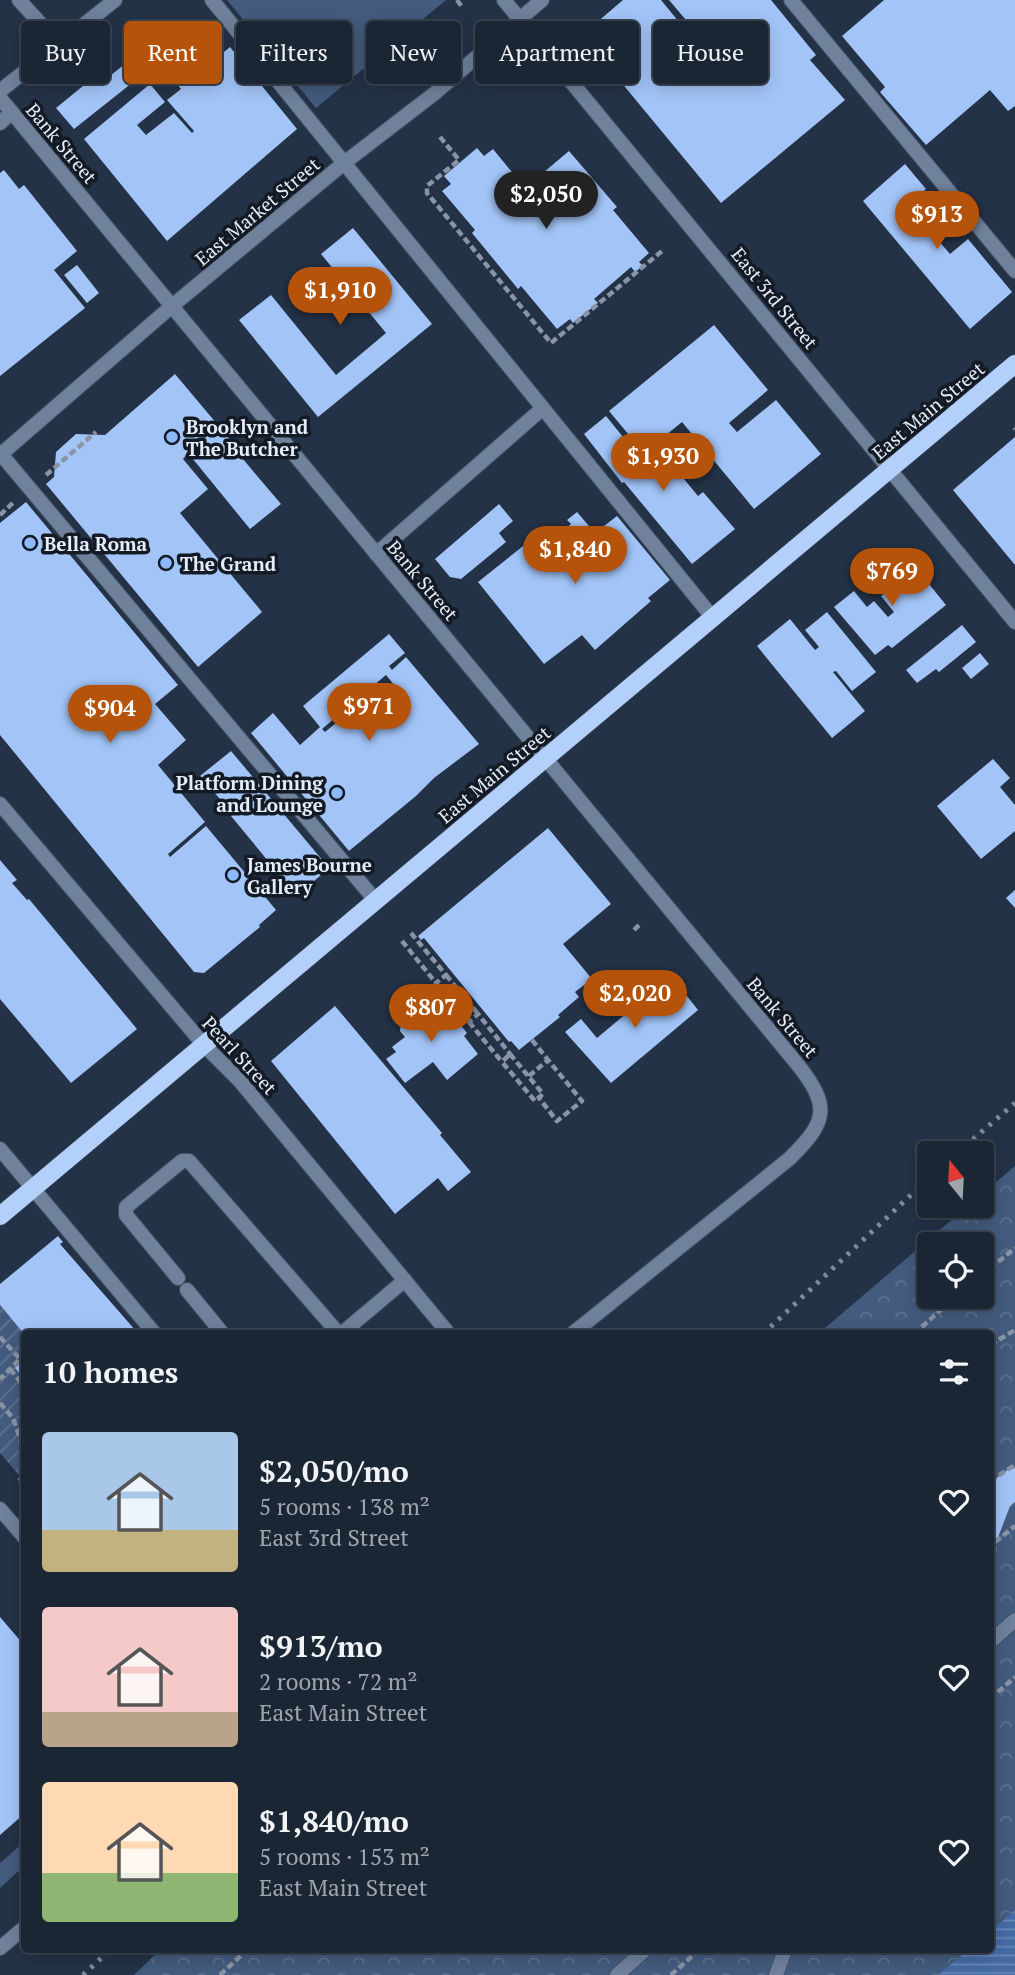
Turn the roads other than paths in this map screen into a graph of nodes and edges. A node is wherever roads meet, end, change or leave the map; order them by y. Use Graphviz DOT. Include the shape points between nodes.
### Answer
graph roads {
  1 [pos="19,0"];
  2 [pos="114,0"];
  3 [pos="212,0"];
  4 [pos="504,0"];
  5 [pos="541,0"];
  6 [pos="791,0"];
  7 [pos="520,19"];
  8 [pos="38,21"];
  9 [pos="88,21"];
  10 [pos="21,74"];
  11 [pos="0,91"];
  12 [pos="0,98"];
  13 [pos="12,112"];
  14 [pos="0,123"];
  15 [pos="344,163"];
  16 [pos="1015,271"];
  17 [pos="172,306"];
  18 [pos="1015,364"];
  19 [pos="543,408"];
  20 [pos="0,454"];
  21 [pos="890,469"];
  22 [pos="376,554"];
  23 [pos="713,618"];
  24 [pos="1015,622"];
  25 [pos="545,758"];
  26 [pos="0,803"];
  27 [pos="376,901"];
  28 [pos="204,1045"];
  29 [pos="0,1149"];
  30 [pos="32,1189"];
  31 [pos="0,1216"];
  32 [pos="405,1280"];
  33 [pos="152,1330"];
  34 [pos="220,1330"];
  35 [pos="337,1330"];
  36 [pos="345,1330"];
  37 [pos="446,1330"];
  38 [pos="577,1330"];
  39 [pos="0,1509"];
  40 [pos="21,1534"];
  41 [pos="1015,1620"];
  42 [pos="994,1638"];
  43 [pos="21,1930"];
  44 [pos="0,1948"];
  45 [pos="642,1953"];
  46 [pos="784,1953"];
  47 [pos="617,1975"];
  48 [pos="776,1975"];
  1 -- 8 [label="street"];
  2 -- 9 [label="street"];
  3 -- 15 [label="street"];
  4 -- 7 [label="street, East 3rd Street"];
  5 -- 7 [label="street, East Market Street"];
  6 -- 16 [label="street"];
  7 -- 15 [label="street, East Market Street"];
  7 -- 21 [label="street, East 3rd Street"];
  10 -- 11 [label="street"];
  12 -- 13 [label="street, Bank Street"];
  13 -- 14 [label="street"];
  13 -- 17 [label="street, Bank Street"];
  15 -- 17 [label="street, East Market Street"];
  15 -- 19 [label="street"];
  17 -- 20 [label="street, East Market Street"];
  17 -- 22 [label="street, Bank Street"];
  18 -- 21 [label="main road, East Main Street"];
  19 -- 22 [label="street"];
  19 -- 23 [label="street"];
  20 -- 27 [label="street"];
  21 -- 23 [label="main road, East Main Street"];
  21 -- 24 [label="street, East 3rd Street"];
  22 -- 25 [label="street, Bank Street"];
  23 -- 25 [label="main road, East Main Street"];
  25 -- 27 [label="main road, East Main Street"];
  25 -- 38 [label="street, Bank Street" via="821,1100 819,1122 789,1159"];
  26 -- 28 [label="street, Pearl Street"];
  27 -- 28 [label="main road, East Main Street"];
  28 -- 30 [label="main road, East Main Street"];
  28 -- 32 [label="street, Pearl Street" via="239,1080"];
  29 -- 30 [label="street"];
  30 -- 31 [label="main road, East Main Street"];
  30 -- 33 [label="street"];
  32 -- 36 [label="street"];
  32 -- 37 [label="street, Pearl Street"];
  34 -- 35 [label="street" via="126,1215 126,1207 182,1161 189,1161"];
  39 -- 40 [label="street"];
  41 -- 42 [label="street"];
  43 -- 44 [label="street"];
  45 -- 47 [label="street"];
  46 -- 48 [label="street"];
}
